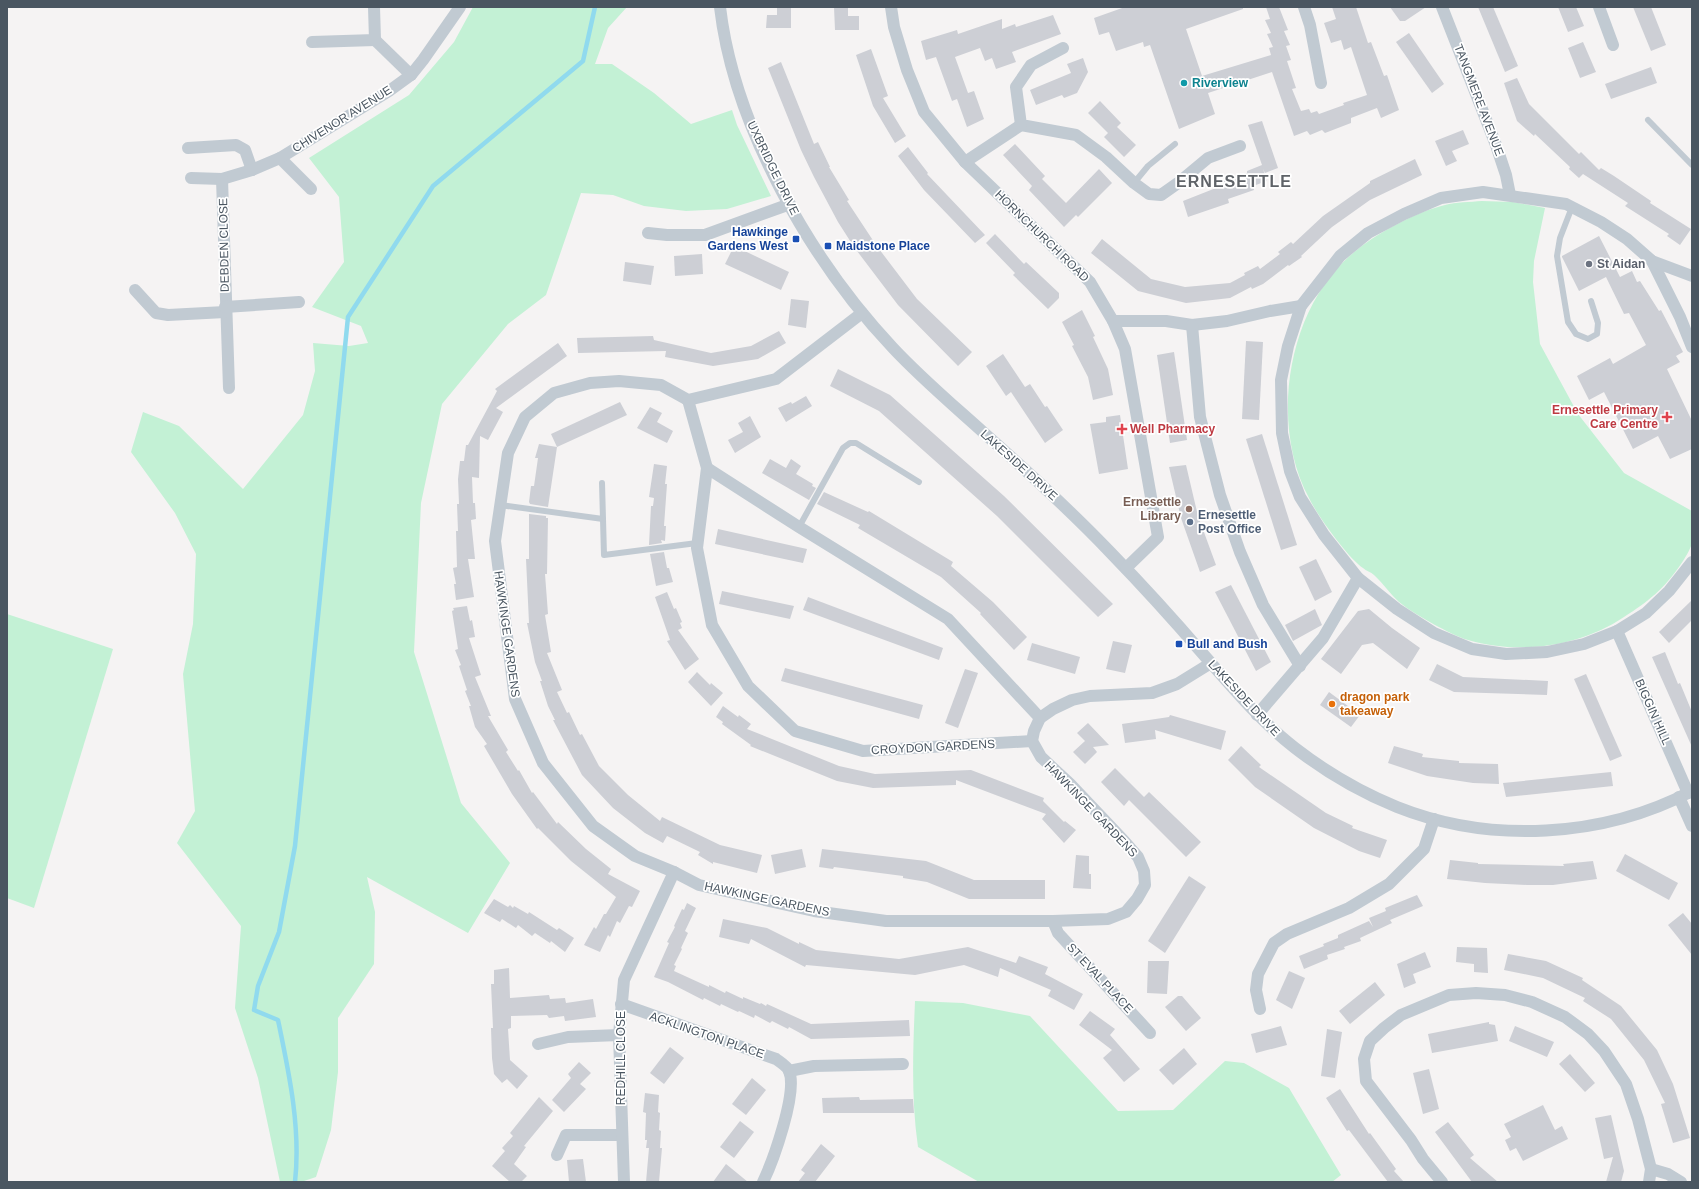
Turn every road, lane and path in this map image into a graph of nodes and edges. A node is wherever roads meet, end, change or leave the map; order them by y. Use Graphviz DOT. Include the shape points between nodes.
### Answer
graph roads {
  1 [pos="374,7"];
  2 [pos="460,7"];
  3 [pos="720,7"];
  4 [pos="891,7"];
  5 [pos="1304,7"];
  6 [pos="1442,7"];
  7 [pos="1599,7"];
  8 [pos="376,40"];
  9 [pos="312,42"];
  10 [pos="1613,45"];
  11 [pos="1063,48"];
  12 [pos="411,74"];
  13 [pos="1321,83"];
  14 [pos="1648,120"];
  15 [pos="1021,125"];
  16 [pos="1175,144"];
  17 [pos="1240,146"];
  18 [pos="188,148"];
  19 [pos="280,158"];
  20 [pos="965,162"];
  21 [pos="1692,165"];
  22 [pos="252,170"];
  23 [pos="191,178"];
  24 [pos="222,179"];
  25 [pos="1134,183"];
  26 [pos="310,189"];
  27 [pos="1510,195"];
  28 [pos="790,204"];
  29 [pos="1572,207"];
  30 [pos="648,233"];
  31 [pos="1652,261"];
  32 [pos="1692,276"];
  33 [pos="135,290"];
  34 [pos="1592,301"];
  35 [pos="299,302"];
  36 [pos="1301,306"];
  37 [pos="225,309"];
  38 [pos="862,313"];
  39 [pos="1113,322"];
  40 [pos="1192,325"];
  41 [pos="1692,347"];
  42 [pos="229,388"];
  43 [pos="688,400"];
  44 [pos="707,468"];
  45 [pos="919,482"];
  46 [pos="602,483"];
  47 [pos="500,505"];
  48 [pos="603,519"];
  49 [pos="799,527"];
  50 [pos="697,543"];
  51 [pos="1692,562"];
  52 [pos="1126,568"];
  53 [pos="1358,578"];
  54 [pos="1617,631"];
  55 [pos="1211,664"];
  56 [pos="1300,666"];
  57 [pos="1257,715"];
  58 [pos="1040,718"];
  59 [pos="1032,742"];
  60 [pos="1686,793"];
  61 [pos="1434,820"];
  62 [pos="1692,826"];
  63 [pos="674,872"];
  64 [pos="1053,921"];
  65 [pos="621,1004"];
  66 [pos="1260,1009"];
  67 [pos="1150,1033"];
  68 [pos="619,1035"];
  69 [pos="538,1044"];
  70 [pos="903,1064"];
  71 [pos="789,1071"];
  72 [pos="621,1135"];
  73 [pos="557,1155"];
  74 [pos="1652,1169"];
  75 [pos="624,1182"];
  76 [pos="763,1182"];
  77 [pos="1442,1182"];
  78 [pos="1650,1182"];
  79 [pos="1681,1182"];
  1 -- 8 [label="street"];
  2 -- 12 [label="street, CHIVENOR AVENUE" via="441,37"];
  3 -- 28 [label="street, UXBRIDGE DRIVE" via="726,46 738,92 761,147"];
  4 -- 20 [label="street, HORNCHURCH ROAD" via="894,27 907,70 924,112"];
  5 -- 13 [label="street"];
  6 -- 27 [label="street, TANGMERE AVENUE" via="1494,138"];
  7 -- 10 [label="street"];
  8 -- 9 [label="street"];
  8 -- 12 [label="street"];
  11 -- 15 [label="street" via="1031,65 1016,87"];
  12 -- 19 [label="street, CHIVENOR AVENUE" via="389,91"];
  14 -- 21 [label="lane"];
  15 -- 20 [label="street"];
  15 -- 25 [label="street" via="1076,135 1106,157"];
  16 -- 25 [label="lane" via="1148,166"];
  17 -- 25 [label="street" via="1208,158 1161,195 1149,194"];
  18 -- 22 [label="street" via="236,145 245,150"];
  19 -- 22 [label="street, CHIVENOR AVENUE"];
  19 -- 26 [label="street"];
  20 -- 39 [label="street, HORNCHURCH ROAD" via="1090,282"];
  22 -- 24 [label="street, CHIVENOR AVENUE"];
  23 -- 24 [label="street, CHIVENOR AVENUE"];
  24 -- 37 [label="street, DEBDEN CLOSE"];
  27 -- 29 [label="street"];
  27 -- 36 [label="street" via="1483,192 1442,198 1368,232 1340,256"];
  28 -- 30 [label="street" via="705,235"];
  28 -- 38 [label="street, UXBRIDGE DRIVE" via="824,261"];
  29 -- 31 [label="street" via="1627,239"];
  29 -- 34 [label="lane" via="1560,238 1557,256 1568,322 1576,334 1588,339 1597,334 1598,323"];
  31 -- 32 [label="street"];
  31 -- 41 [label="street"];
  33 -- 37 [label="street" via="156,313 168,315"];
  35 -- 37 [label="street"];
  36 -- 40 [label="street" via="1227,321"];
  36 -- 53 [label="street" via="1288,346 1281,380 1282,432 1290,471 1300,497 1324,535"];
  37 -- 42 [label="street, DEBDEN CLOSE"];
  38 -- 43 [label="street" via="776,379"];
  38 -- 52 [label="street, LAKESIDE DRIVE" via="922,377 1054,496"];
  39 -- 40 [label="street" via="1166,321"];
  39 -- 52 [label="street, HORNCHURCH ROAD" via="1125,349 1158,537"];
  40 -- 56 [label="street" via="1200,417 1220,495 1240,552 1264,605"];
  43 -- 44 [label="street, CROYDON GARDENS"];
  43 -- 47 [label="street, HAWKINGE GARDENS" via="661,385 619,382 590,384 554,393 525,417 508,453"];
  44 -- 49 [label="street"];
  44 -- 50 [label="street, CROYDON GARDENS"];
  45 -- 49 [label="lane" via="856,443 850,443 844,448"];
  46 -- 48 [label="lane"];
  47 -- 48 [label="lane"];
  47 -- 63 [label="street, HAWKINGE GARDENS" via="495,541 515,699 543,763 593,826 635,856"];
  48 -- 50 [label="lane" via="604,555"];
  49 -- 58 [label="street" via="948,618"];
  50 -- 59 [label="street, CROYDON GARDENS" via="712,625 746,683 795,731 864,751"];
  51 -- 54 [label="street" via="1669,591 1646,613"];
  52 -- 55 [label="street, LAKESIDE DRIVE"];
  53 -- 54 [label="street" via="1397,609 1434,633 1472,649 1506,654 1547,652 1584,644"];
  53 -- 56 [label="street" via="1323,638"];
  54 -- 60 [label="street, BIGGIN HILL"];
  55 -- 57 [label="street, LAKESIDE DRIVE"];
  55 -- 58 [label="street" via="1177,684 1152,693 1090,696 1072,700"];
  56 -- 57 [label="street"];
  57 -- 61 [label="street, LAKESIDE DRIVE" via="1295,749 1343,781 1395,806"];
  58 -- 59 [label="street"];
  59 -- 64 [label="street, HAWKINGE GARDENS" via="1041,756 1129,846 1138,857 1144,871 1145,885 1126,912 1108,919"];
  60 -- 61 [label="street, LAKESIDE DRIVE" via="1631,815 1567,828 1518,831"];
  60 -- 62 [label="street, BIGGIN HILL"];
  61 -- 66 [label="street" via="1424,848 1389,884 1349,908 1287,934 1274,944 1258,974 1256,990"];
  63 -- 64 [label="street, HAWKINGE GARDENS" via="699,885 748,897 814,911 886,921"];
  63 -- 65 [label="street, REDHILL CLOSE" via="624,980"];
  64 -- 67 [label="street, ST EVAL PLACE" via="1058,933"];
  65 -- 68 [label="street, REDHILL CLOSE"];
  65 -- 71 [label="street, ACKLINGTON PLACE" via="776,1059"];
  68 -- 69 [label="street" via="568,1037"];
  68 -- 72 [label="street, REDHILL CLOSE"];
  70 -- 71 [label="street" via="814,1066"];
  71 -- 76 [label="street" via="789,1105"];
  72 -- 73 [label="street" via="566,1135"];
  72 -- 75 [label="street, REDHILL CLOSE"];
  74 -- 77 [label="street" via="1626,1084 1604,1051 1588,1034 1565,1017 1532,1002 1505,995 1449,995 1401,1016 1384,1028 1370,1041 1364,1059 1366,1081"];
  74 -- 78 [label="street"];
  74 -- 79 [label="street"];
}
